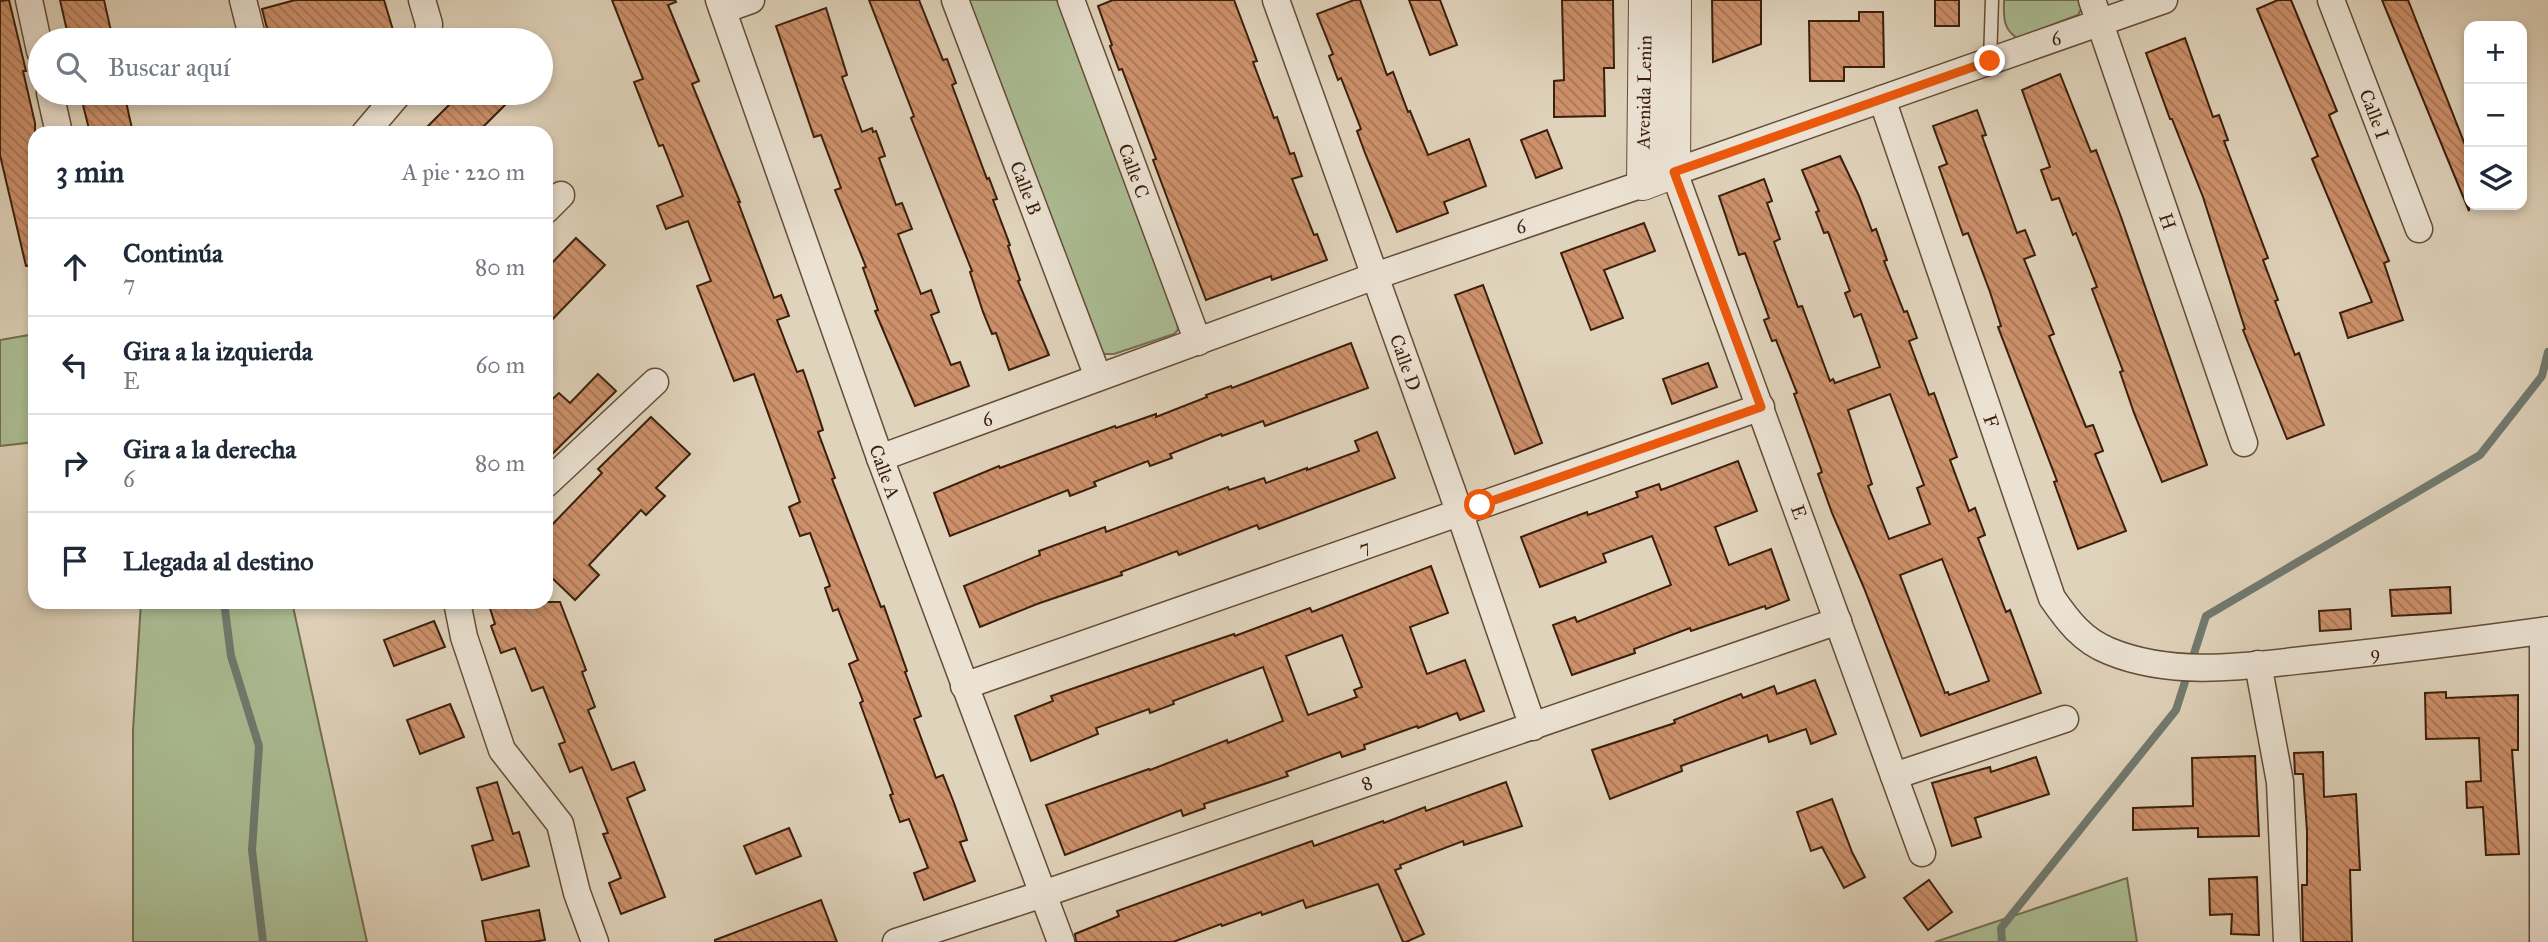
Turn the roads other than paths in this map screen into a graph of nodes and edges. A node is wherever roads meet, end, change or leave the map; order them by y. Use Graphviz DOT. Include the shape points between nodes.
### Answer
graph roads {
  1 [pos="29,0"];
  2 [pos="243,0"];
  3 [pos="422,0"];
  4 [pos="751,0"];
  5 [pos="955,0"];
  6 [pos="1071,0"];
  7 [pos="1276,0"];
  8 [pos="1645,0"];
  9 [pos="1675,0"];
  10 [pos="1992,0"];
  11 [pos="2164,0"];
  12 [pos="2331,0"];
  13 [pos="721,5"];
  14 [pos="2096,11"];
  15 [pos="35,28"];
  16 [pos="250,28"];
  17 [pos="429,28"];
  18 [pos="1990,61"];
  19 [pos="1882,99"];
  20 [pos="53,105"];
  21 [pos="389,105"];
  22 [pos="57,126"];
  23 [pos="371,126"];
  24 [pos="1674,172"];
  25 [pos="1643,184"];
  26 [pos="2419,229"];
  27 [pos="1374,276"];
  28 [pos="1198,342"];
  29 [pos="1098,377"];
  30 [pos="655,382"];
  31 [pos="1761,407"];
  32 [pos="2244,443"];
  33 [pos="880,458"];
  34 [pos="553,477"];
  35 [pos="1459,512"];
  36 [pos="458,609"];
  37 [pos="1838,621"];
  38 [pos="2546,630"];
  39 [pos="2258,664"];
  40 [pos="2189,667"];
  41 [pos="964,686"];
  42 [pos="2065,719"];
  43 [pos="1533,727"];
  44 [pos="1894,776"];
  45 [pos="1922,853"];
  46 [pos="1042,894"];
  47 [pos="595,942"];
  48 [pos="896,942"];
  49 [pos="1061,942"];
  50 [pos="2287,942"];
  51 [pos="2543,942"];
  1 -- 15 [label="street"];
  2 -- 16 [label="street"];
  3 -- 17 [label="street"];
  4 -- 13 [label="street"];
  5 -- 29 [label="street, Calle B"];
  6 -- 28 [label="street, Calle C"];
  7 -- 27 [label="street, Calle D"];
  8 -- 25 [label="street, Avenida Lenin"];
  9 -- 24 [label="street, Avenida Lenin"];
  10 -- 18 [label="lane"];
  11 -- 14 [label="street, 6"];
  12 -- 26 [label="street, Calle I"];
  13 -- 33 [label="street, Calle A"];
  14 -- 18 [label="street, 6"];
  14 -- 32 [label="street, H"];
  18 -- 19 [label="street, 6"];
  19 -- 24 [label="street, 6"];
  19 -- 40 [label="street, F" via="2052,598 2073,629 2108,651"];
  20 -- 22 [label="street"];
  21 -- 23 [label="street"];
  24 -- 25 [label="street, 6"];
  24 -- 31 [label="street, E"];
  25 -- 27 [label="street, 6"];
  27 -- 28 [label="street, 6"];
  27 -- 35 [label="street, Calle D"];
  28 -- 29 [label="street, 6"];
  29 -- 33 [label="street, 6"];
  30 -- 34 [label="street"];
  31 -- 35 [label="street, 7"];
  31 -- 37 [label="street, E"];
  33 -- 41 [label="street, Calle A"];
  35 -- 41 [label="street, 7"];
  35 -- 43 [label="street, Calle D"];
  36 -- 47 [label="street" via="502,750 560,824"];
  37 -- 43 [label="street, 8"];
  37 -- 44 [label="street, E"];
  38 -- 39 [label="street, 9"];
  38 -- 51 [label="street"];
  39 -- 40 [label="street, 9"];
  39 -- 50 [label="street" via="2280,782"];
  41 -- 46 [label="street, Calle A"];
  42 -- 44 [label="street"];
  43 -- 46 [label="street, 8"];
  44 -- 45 [label="street, E"];
  46 -- 48 [label="street, 8"];
  46 -- 49 [label="street, Calle A"];
}
